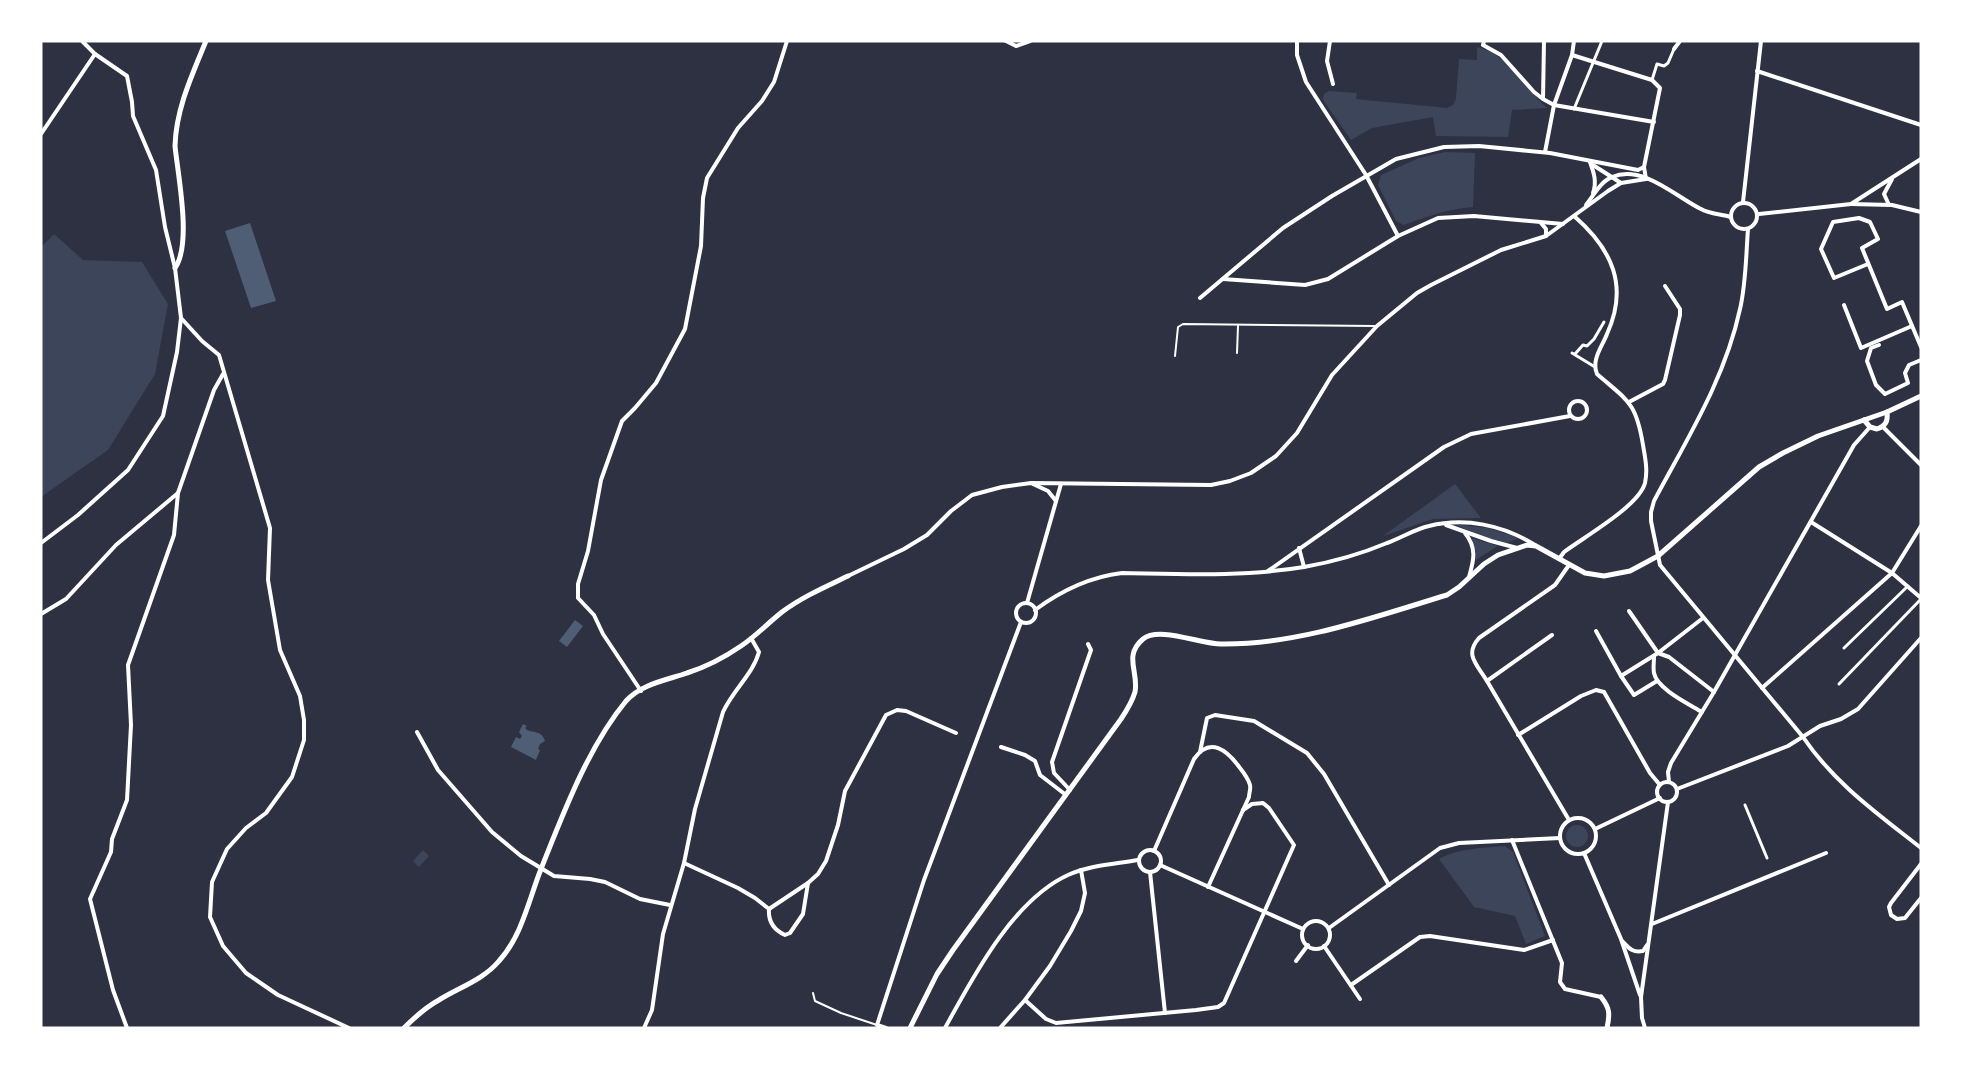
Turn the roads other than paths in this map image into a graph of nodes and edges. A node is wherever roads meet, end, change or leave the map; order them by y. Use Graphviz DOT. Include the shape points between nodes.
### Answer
graph roads {
  1 [pos="82,41"];
  2 [pos="206,41"];
  3 [pos="787,41"];
  4 [pos="1006,41"];
  5 [pos="1029,41"];
  6 [pos="1297,41"];
  7 [pos="1484,41"];
  8 [pos="1544,41"];
  9 [pos="1574,41"];
  10 [pos="1602,41"];
  11 [pos="1680,41"];
  12 [pos="1760,41"];
  13 [pos="1329,42"];
  14 [pos="1674,49"];
  15 [pos="95,54"];
  16 [pos="1572,55"];
  17 [pos="1594,62"];
  18 [pos="1757,71"];
  19 [pos="1652,80"];
  20 [pos="1333,84"];
  21 [pos="1543,99"];
  22 [pos="1554,105"];
  23 [pos="1574,109"];
  24 [pos="1654,122"];
  25 [pos="1921,125"];
  26 [pos="41,134"];
  27 [pos="1545,152"];
  28 [pos="1921,159"];
  29 [pos="1590,162"];
  30 [pos="1644,167"];
  31 [pos="1366,175"];
  32 [pos="1611,177"];
  33 [pos="1893,177"];
  34 [pos="1646,179"];
  35 [pos="1621,183"];
  36 [pos="1591,198"];
  37 [pos="1743,202"];
  38 [pos="1851,204"];
  39 [pos="1889,205"];
  40 [pos="1582,209"];
  41 [pos="1921,212"];
  42 [pos="1759,214"];
  43 [pos="1574,216"];
  44 [pos="1731,217"];
  45 [pos="1540,223"];
  46 [pos="1563,224"];
  47 [pos="1748,229"];
  48 [pos="1398,236"];
  49 [pos="1546,236"];
  50 [pos="1868,264"];
  51 [pos="175,268"];
  52 [pos="1223,279"];
  53 [pos="1665,286"];
  54 [pos="1200,298"];
  55 [pos="1844,305"];
  56 [pos="181,318"];
  57 [pos="1604,322"];
  58 [pos="1238,326"];
  59 [pos="1377,326"];
  60 [pos="1912,326"];
  61 [pos="1879,345"];
  62 [pos="1921,347"];
  63 [pos="1237,353"];
  64 [pos="1175,356"];
  65 [pos="1921,360"];
  66 [pos="1595,367"];
  67 [pos="224,374"];
  68 [pos="1921,396"];
  69 [pos="1629,402"];
  70 [pos="1887,412"];
  71 [pos="1570,416"];
  72 [pos="1864,420"];
  73 [pos="1870,427"];
  74 [pos="1883,427"];
  75 [pos="1921,465"];
  76 [pos="1031,483"];
  77 [pos="1061,484"];
  78 [pos="178,493"];
  79 [pos="1056,501"];
  80 [pos="1811,522"];
  81 [pos="1444,524"];
  82 [pos="1921,526"];
  83 [pos="1464,531"];
  84 [pos="41,543"];
  85 [pos="1536,546"];
  86 [pos="1299,548"];
  87 [pos="1517,548"];
  88 [pos="1658,556"];
  89 [pos="1559,559"];
  90 [pos="1569,565"];
  91 [pos="1304,567"];
  92 [pos="1266,572"];
  93 [pos="1892,573"];
  94 [pos="848,576"];
  95 [pos="1469,578"];
  96 [pos="1908,586"];
  97 [pos="1921,599"];
  98 [pos="1027,603"];
  99 [pos="1035,610"];
  100 [pos="1629,611"];
  101 [pos="41,614"];
  102 [pos="1703,618"];
  103 [pos="1021,622"];
  104 [pos="1596,631"];
  105 [pos="1552,635"];
  106 [pos="751,638"];
  107 [pos="1921,638"];
  108 [pos="1088,644"];
  109 [pos="1844,648"];
  110 [pos="1658,653"];
  111 [pos="1734,656"];
  112 [pos="1654,657"];
  113 [pos="1621,676"];
  114 [pos="1487,681"];
  115 [pos="1658,681"];
  116 [pos="1839,684"];
  117 [pos="1762,688"];
  118 [pos="641,691"];
  119 [pos="1714,692"];
  120 [pos="1702,712"];
  121 [pos="417,732"];
  122 [pos="956,733"];
  123 [pos="1518,735"];
  124 [pos="1803,738"];
  125 [pos="1001,747"];
  126 [pos="1200,752"];
  127 [pos="1669,782"];
  128 [pos="1660,785"];
  129 [pos="1677,789"];
  130 [pos="1070,790"];
  131 [pos="1066,795"];
  132 [pos="1660,798"];
  133 [pos="1668,802"];
  134 [pos="1744,804"];
  135 [pos="1243,810"];
  136 [pos="1569,820"];
  137 [pos="1595,829"];
  138 [pos="1560,838"];
  139 [pos="1512,840"];
  140 [pos="1921,848"];
  141 [pos="1154,851"];
  142 [pos="1584,853"];
  143 [pos="1826,853"];
  144 [pos="1767,858"];
  145 [pos="1138,860"];
  146 [pos="684,863"];
  147 [pos="1921,864"];
  148 [pos="1160,865"];
  149 [pos="541,869"];
  150 [pos="1081,870"];
  151 [pos="1150,872"];
  152 [pos="808,883"];
  153 [pos="1389,885"];
  154 [pos="1208,887"];
  155 [pos="1921,898"];
  156 [pos="670,905"];
  157 [pos="769,909"];
  158 [pos="1265,912"];
  159 [pos="1652,924"];
  160 [pos="1329,928"];
  161 [pos="1303,930"];
  162 [pos="1621,939"];
  163 [pos="1553,940"];
  164 [pos="1649,944"];
  165 [pos="1308,945"];
  166 [pos="1324,946"];
  167 [pos="1296,961"];
  168 [pos="1351,985"];
  169 [pos="813,993"];
  170 [pos="1601,997"];
  171 [pos="1641,997"];
  172 [pos="1360,999"];
  173 [pos="1025,1000"];
  174 [pos="1165,1013"];
  175 [pos="877,1025"];
  176 [pos="127,1028"];
  177 [pos="349,1028"];
  178 [pos="404,1028"];
  179 [pos="644,1028"];
  180 [pos="886,1028"];
  181 [pos="910,1028"];
  182 [pos="945,1028"];
  183 [pos="1000,1028"];
  184 [pos="1607,1028"];
  185 [pos="1645,1028"];
  1 -- 15 [label="street"];
  2 -- 51 [label="street" via="186,89 175,132 184,235 180,260"];
  3 -- 118 [label="street" via="774,82 738,128 707,178 701,246 685,329 656,383 622,421 601,480 588,551 578,584 578,598 594,615"];
  4 -- 5 [label="street" via="1016,46"];
  6 -- 31 [label="street" via="1297,54 1306,82"];
  7 -- 21 [label="street" via="1483,44 1501,54"];
  8 -- 21 [label="street"];
  9 -- 16 [label="street"];
  10 -- 17 [label="street"];
  11 -- 14 [label="street"];
  12 -- 18 [label="street"];
  13 -- 20 [label="street" via="1327,61"];
  14 -- 19 [label="street" via="1668,63 1664,66 1657,64"];
  15 -- 26 [label="street"];
  15 -- 51 [label="street" via="127,76 133,116 156,170"];
  16 -- 17 [label="street"];
  16 -- 22 [label="street"];
  17 -- 19 [label="street"];
  17 -- 23 [label="street"];
  18 -- 25 [label="street"];
  18 -- 37 [label="street"];
  19 -- 24 [label="street" via="1660,88"];
  21 -- 22 [label="street"];
  22 -- 23 [label="street"];
  22 -- 27 [label="street"];
  23 -- 24 [label="street"];
  24 -- 30 [label="street"];
  27 -- 29 [label="street"];
  27 -- 31 [label="street" via="1479,146 1444,147 1396,159"];
  28 -- 33 [label="street"];
  29 -- 30 [label="street" via="1638,170"];
  29 -- 32 [label="street"];
  29 -- 36 [label="street" via="1595,186"];
  30 -- 34 [label="street"];
  31 -- 48 [label="street"];
  31 -- 52 [label="street" via="1283,228"];
  32 -- 34 [label="street" via="1623,174"];
  32 -- 35 [label="street"];
  32 -- 36 [label="street"];
  33 -- 38 [label="street"];
  33 -- 39 [label="street" via="1884,194"];
  34 -- 35 [label="street"];
  34 -- 44 [label="street" via="1665,186 1702,210"];
  35 -- 40 [label="street"];
  36 -- 40 [label="street"];
  37 -- 42 [label="street" via="1752,204"];
  37 -- 44 [label="street" via="1733,208"];
  38 -- 39 [label="street"];
  38 -- 42 [label="street"];
  39 -- 41 [label="street"];
  40 -- 43 [label="street"];
  42 -- 47 [label="street" via="1755,224"];
  43 -- 46 [label="street"];
  43 -- 66 [label="street" via="1598,240 1612,263 1617,280 1616,308"];
  44 -- 47 [label="street" via="1737,227"];
  45 -- 46 [label="street"];
  45 -- 48 [label="street" via="1474,216 1438,218"];
  45 -- 49 [label="street" via="1546,229"];
  46 -- 49 [label="street"];
  47 -- 88 [label="street" via="1741,307 1726,360 1650,512"];
  48 -- 52 [label="street" via="1328,280 1305,284"];
  49 -- 59 [label="street" via="1501,250 1431,285"];
  50 -- 50 [label="street" via="1862,248 1878,239 1870,222 1859,218 1833,222 1821,250 1834,278"];
  50 -- 60 [label="street" via="1887,309 1902,302"];
  51 -- 56 [label="street"];
  52 -- 54 [label="street"];
  53 -- 69 [label="street" via="1680,309 1680,315 1665,380"];
  55 -- 60 [label="street" via="1861,348"];
  56 -- 67 [label="street" via="219,355"];
  56 -- 84 [label="street" via="163,416 128,470 78,516"];
  57 -- 66 [label="street" via="1594,339 1573,353"];
  58 -- 59 [label="lane"];
  58 -- 63 [label="lane"];
  58 -- 64 [label="lane" via="1183,324 1178,328"];
  59 -- 77 [label="street" via="1332,375 1297,433 1276,456 1251,473 1230,482 1211,485"];
  60 -- 62 [label="street"];
  61 -- 65 [label="street" via="1871,348 1867,361 1876,385 1885,394 1908,383 1905,373 1909,364"];
  66 -- 69 [label="street" via="1597,374"];
  67 -- 78 [label="street" via="214,390"];
  67 -- 177 [label="street" via="270,528 268,580 280,650 300,696 304,740 292,776 266,813 246,828 228,849 212,882 210,917 223,946 246,973 278,995"];
  68 -- 70 [label="street"];
  69 -- 89 [label="street" via="1639,420 1646,464 1645,483 1624,509"];
  70 -- 72 [label="street"];
  70 -- 74 [label="street" via="1888,419"];
  71 -- 71 [label="street" via="1577,420 1583,418 1587,413 1585,405 1580,401 1573,402 1568,410"];
  71 -- 86 [label="street" via="1471,434 1444,447"];
  72 -- 73 [label="street"];
  72 -- 88 [label="street" via="1812,439 1759,468"];
  73 -- 74 [label="street" via="1877,430"];
  73 -- 80 [label="street" via="1854,445"];
  74 -- 75 [label="street"];
  76 -- 77 [label="street"];
  76 -- 79 [label="street" via="1048,491"];
  76 -- 94 [label="street" via="972,495 927,535"];
  77 -- 79 [label="street"];
  78 -- 101 [label="street" via="116,545 66,599"];
  78 -- 176 [label="street" via="174,535 128,665 131,725 127,800 112,839 111,852 90,899 113,990"];
  79 -- 98 [label="street"];
  80 -- 93 [label="street"];
  80 -- 111 [label="street"];
  81 -- 83 [label="street"];
  81 -- 85 [label="street" via="1457,521 1488,525 1518,534"];
  81 -- 91 [label="street" via="1430,525 1387,544 1335,561"];
  82 -- 93 [label="street"];
  83 -- 87 [label="street"];
  83 -- 95 [label="street" via="1471,540 1474,553"];
  85 -- 87 [label="street"];
  85 -- 89 [label="street"];
  86 -- 91 [label="street"];
  86 -- 92 [label="street"];
  87 -- 95 [label="street" via="1498,555"];
  88 -- 90 [label="street" via="1630,571 1604,576 1585,573"];
  88 -- 102 [label="street" via="1660,565"];
  89 -- 90 [label="street"];
  90 -- 114 [label="street" via="1555,585 1472,646 1471,653"];
  91 -- 92 [label="street"];
  92 -- 99 [label="street" via="1106,575 1069,588"];
  93 -- 96 [label="street"];
  93 -- 117 [label="street"];
  94 -- 106 [label="street" via="797,602"];
  95 -- 130 [label="street" via="1447,596 1308,634 1220,644 1160,634 1145,637 1133,652 1135,690 1131,702"];
  96 -- 97 [label="street"];
  96 -- 109 [label="street"];
  97 -- 116 [label="street"];
  98 -- 99 [label="street"];
  98 -- 103 [label="street" via="1020,604 1016,612"];
  99 -- 103 [label="street" via="1031,621"];
  100 -- 110 [label="street"];
  102 -- 110 [label="street"];
  102 -- 111 [label="street"];
  103 -- 175 [label="street" via="924,880"];
  104 -- 113 [label="street"];
  105 -- 114 [label="street"];
  106 -- 118 [label="street" via="705,666"];
  106 -- 146 [label="street" via="760,652 723,712 695,809"];
  107 -- 124 [label="street" via="1858,709 1820,726"];
  108 -- 130 [label="street" via="1090,655 1052,762 1054,773"];
  110 -- 112 [label="street"];
  110 -- 119 [label="street" via="1669,657"];
  111 -- 117 [label="street"];
  111 -- 119 [label="street"];
  112 -- 113 [label="street"];
  112 -- 115 [label="street" via="1654,673"];
  113 -- 115 [label="street" via="1634,695"];
  114 -- 123 [label="street"];
  115 -- 120 [label="street"];
  117 -- 124 [label="street"];
  118 -- 149 [label="street" via="627,700 594,749"];
  119 -- 120 [label="street"];
  120 -- 127 [label="street" via="1671,763"];
  121 -- 149 [label="street" via="438,770 492,832"];
  122 -- 152 [label="street" via="906,711 897,710 886,715 845,791 826,861"];
  123 -- 128 [label="street" via="1582,696 1596,690 1604,692"];
  123 -- 136 [label="street"];
  124 -- 129 [label="street"];
  124 -- 140 [label="street" via="1838,780"];
  125 -- 131 [label="street" via="1025,754 1035,761 1040,775"];
  126 -- 135 [label="street" via="1207,747 1217,748 1226,752 1238,765 1250,786"];
  126 -- 141 [label="street"];
  126 -- 153 [label="street" via="1207,718 1215,715 1254,721 1307,753 1324,774"];
  127 -- 128 [label="street"];
  127 -- 129 [label="street"];
  128 -- 132 [label="street"];
  129 -- 133 [label="street" via="1676,796"];
  130 -- 131 [label="street"];
  131 -- 181 [label="street" via="953,950"];
  132 -- 133 [label="street"];
  132 -- 137 [label="street"];
  133 -- 159 [label="street"];
  134 -- 144 [label="street"];
  135 -- 154 [label="street"];
  135 -- 158 [label="street" via="1252,804 1263,803 1294,845"];
  136 -- 137 [label="street" via="1584,819"];
  136 -- 138 [label="street" via="1562,828"];
  137 -- 142 [label="street" via="1592,848"];
  138 -- 139 [label="street"];
  138 -- 142 [label="street" via="1572,853"];
  139 -- 153 [label="street" via="1459,843 1440,848"];
  139 -- 163 [label="street"];
  141 -- 145 [label="street" via="1143,852"];
  141 -- 148 [label="street" via="1160,857"];
  142 -- 162 [label="street"];
  143 -- 159 [label="street"];
  145 -- 150 [label="street"];
  145 -- 151 [label="street" via="1142,870"];
  146 -- 156 [label="street"];
  146 -- 157 [label="street" via="738,888"];
  147 -- 155 [label="street" via="1891,903 1889,911 1897,919 1905,918"];
  148 -- 151 [label="street"];
  148 -- 154 [label="street"];
  149 -- 156 [label="street" via="554,876 605,882 640,899"];
  149 -- 178 [label="street" via="520,925 499,961 482,977 422,1011"];
  150 -- 173 [label="street" via="1085,893 1081,911 1050,966"];
  150 -- 182 [label="street" via="1051,884 1028,903 982,964"];
  151 -- 174 [label="street"];
  152 -- 157 [label="street"];
  152 -- 157 [label="street" via="803,914 790,933 785,935 771,924"];
  153 -- 160 [label="street"];
  154 -- 158 [label="street"];
  156 -- 179 [label="street" via="652,1010"];
  158 -- 161 [label="street"];
  158 -- 174 [label="street" via="1224,1003 1218,1007"];
  159 -- 164 [label="street"];
  160 -- 161 [label="street" via="1316,920"];
  160 -- 166 [label="street" via="1330,938"];
  161 -- 165 [label="street" via="1302,937"];
  162 -- 164 [label="street" via="1636,953"];
  162 -- 171 [label="street"];
  163 -- 168 [label="street" via="1524,950 1420,937"];
  163 -- 170 [label="street" via="1562,963 1560,982 1565,989"];
  164 -- 171 [label="street"];
  165 -- 166 [label="street" via="1314,948"];
  165 -- 167 [label="street"];
  166 -- 168 [label="street"];
  168 -- 172 [label="street"];
  169 -- 175 [label="lane" via="815,1001"];
  170 -- 184 [label="street" via="1609,1006"];
  171 -- 185 [label="street"];
  173 -- 174 [label="street" via="1046,1019 1056,1023"];
  173 -- 183 [label="street"];
  175 -- 180 [label="street"];
}
